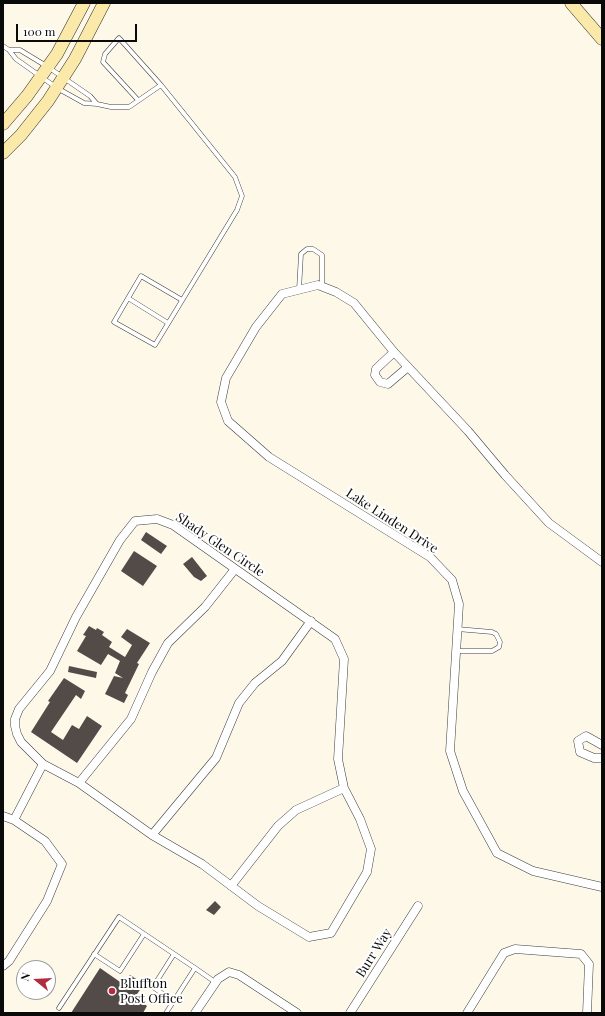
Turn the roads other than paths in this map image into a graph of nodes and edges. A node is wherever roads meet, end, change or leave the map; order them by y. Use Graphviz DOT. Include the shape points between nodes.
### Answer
graph roads {
  1 [pos="84,3"];
  2 [pos="104,3"];
  3 [pos="571,3"];
  4 [pos="602,39"];
  5 [pos="3,46"];
  6 [pos="9,50"];
  7 [pos="45,71"];
  8 [pos="63,78"];
  9 [pos="162,85"];
  10 [pos="57,88"];
  11 [pos="138,100"];
  12 [pos="97,104"];
  13 [pos="3,124"];
  14 [pos="3,153"];
  15 [pos="322,287"];
  16 [pos="299,290"];
  17 [pos="128,298"];
  18 [pos="182,300"];
  19 [pos="168,323"];
  20 [pos="394,352"];
  21 [pos="408,367"];
  22 [pos="602,562"];
  23 [pos="235,569"];
  24 [pos="311,621"];
  25 [pos="457,629"];
  26 [pos="456,651"];
  27 [pos="602,745"];
  28 [pos="602,758"];
  29 [pos="43,764"];
  30 [pos="79,783"];
  31 [pos="344,788"];
  32 [pos="3,816"];
  33 [pos="14,820"];
  34 [pos="152,835"];
  35 [pos="231,886"];
  36 [pos="602,887"];
  37 [pos="418,906"];
  38 [pos="144,934"];
  39 [pos="94,954"];
  40 [pos="174,954"];
  41 [pos="3,966"];
  42 [pos="195,968"];
  43 [pos="215,982"];
  44 [pos="173,1001"];
  45 [pos="59,1008"];
  46 [pos="166,1013"];
  47 [pos="196,1013"];
  48 [pos="297,1013"];
  49 [pos="350,1013"];
  50 [pos="467,1013"];
  51 [pos="587,1013"];
  1 -- 7 [label="main road"];
  2 -- 8 [label="main road"];
  3 -- 4 [label="main road"];
  5 -- 6 [label="lane"];
  6 -- 7 [label="lane" via="16,59"];
  6 -- 7 [label="lane" via="20,50"];
  7 -- 8 [label="lane"];
  7 -- 10 [label="lane"];
  7 -- 13 [label="main road"];
  8 -- 10 [label="main road"];
  8 -- 12 [label="lane" via="90,96"];
  9 -- 11 [label="lane"];
  9 -- 11 [label="lane" via="119,38 105,54 103,62"];
  9 -- 18 [label="lane" via="235,176 242,196 237,210"];
  10 -- 12 [label="lane" via="84,103"];
  10 -- 14 [label="main road"];
  11 -- 12 [label="lane" via="129,107"];
  15 -- 16 [label="street, Lake Linden Drive" via="318,285"];
  15 -- 16 [label="lane" via="322,255 313,249 307,249 301,254"];
  15 -- 20 [label="street, Lake Linden Drive" via="354,303"];
  16 -- 25 [label="street, Lake Linden Drive" via="282,294 256,327 226,378 221,402 228,421 270,458 430,557 452,580 459,604"];
  17 -- 18 [label="lane" via="141,276"];
  17 -- 19 [label="lane"];
  17 -- 19 [label="lane" via="114,322 155,345"];
  18 -- 19 [label="lane"];
  20 -- 21 [label="street, Lake Linden Drive"];
  20 -- 21 [label="street" via="376,369 375,376 380,382 388,384"];
  21 -- 22 [label="street, Lake Linden Drive" via="549,523"];
  23 -- 24 [label="street, Shady Glen Circle"];
  23 -- 29 [label="street, Shady Glen Circle" via="173,525 157,519 135,522 120,540 76,617 50,671 19,709 15,719 21,742"];
  23 -- 30 [label="street" via="205,607 168,643 131,719"];
  24 -- 31 [label="street, Shady Glen Circle" via="335,639 344,659 338,759"];
  24 -- 34 [label="street" via="282,661 255,683 239,703 216,758"];
  25 -- 26 [label="street, Lake Linden Drive"];
  25 -- 26 [label="lane" via="492,632 500,642 499,647 492,651"];
  26 -- 36 [label="street, Lake Linden Drive" via="450,751 463,791 498,853 533,871"];
  27 -- 28 [label="street" via="586,736 578,741 580,752 594,758"];
  29 -- 30 [label="street, Shady Glen Circle"];
  29 -- 33 [label="street"];
  30 -- 34 [label="street, Shady Glen Circle"];
  31 -- 35 [label="street" via="296,810 278,826"];
  31 -- 35 [label="street, Shady Glen Circle" via="360,819 371,849 367,872 331,933 309,937"];
  32 -- 33 [label="street"];
  33 -- 41 [label="street" via="44,842 62,864 47,901 9,961"];
  34 -- 35 [label="street, Shady Glen Circle" via="202,864"];
  37 -- 49 [label="street, Burr Way"];
  38 -- 39 [label="lane" via="118,917"];
  38 -- 39 [label="lane" via="120,971"];
  38 -- 40 [label="lane"];
  39 -- 45 [label="lane"];
  40 -- 42 [label="lane"];
  40 -- 44 [label="lane" via="153,988"];
  42 -- 43 [label="lane"];
  42 -- 44 [label="lane"];
  43 -- 47 [label="street"];
  43 -- 48 [label="street" via="229,972 239,975"];
  44 -- 46 [label="lane"];
  50 -- 51 [label="street" via="504,953 514,949 581,954 589,964"];
}
